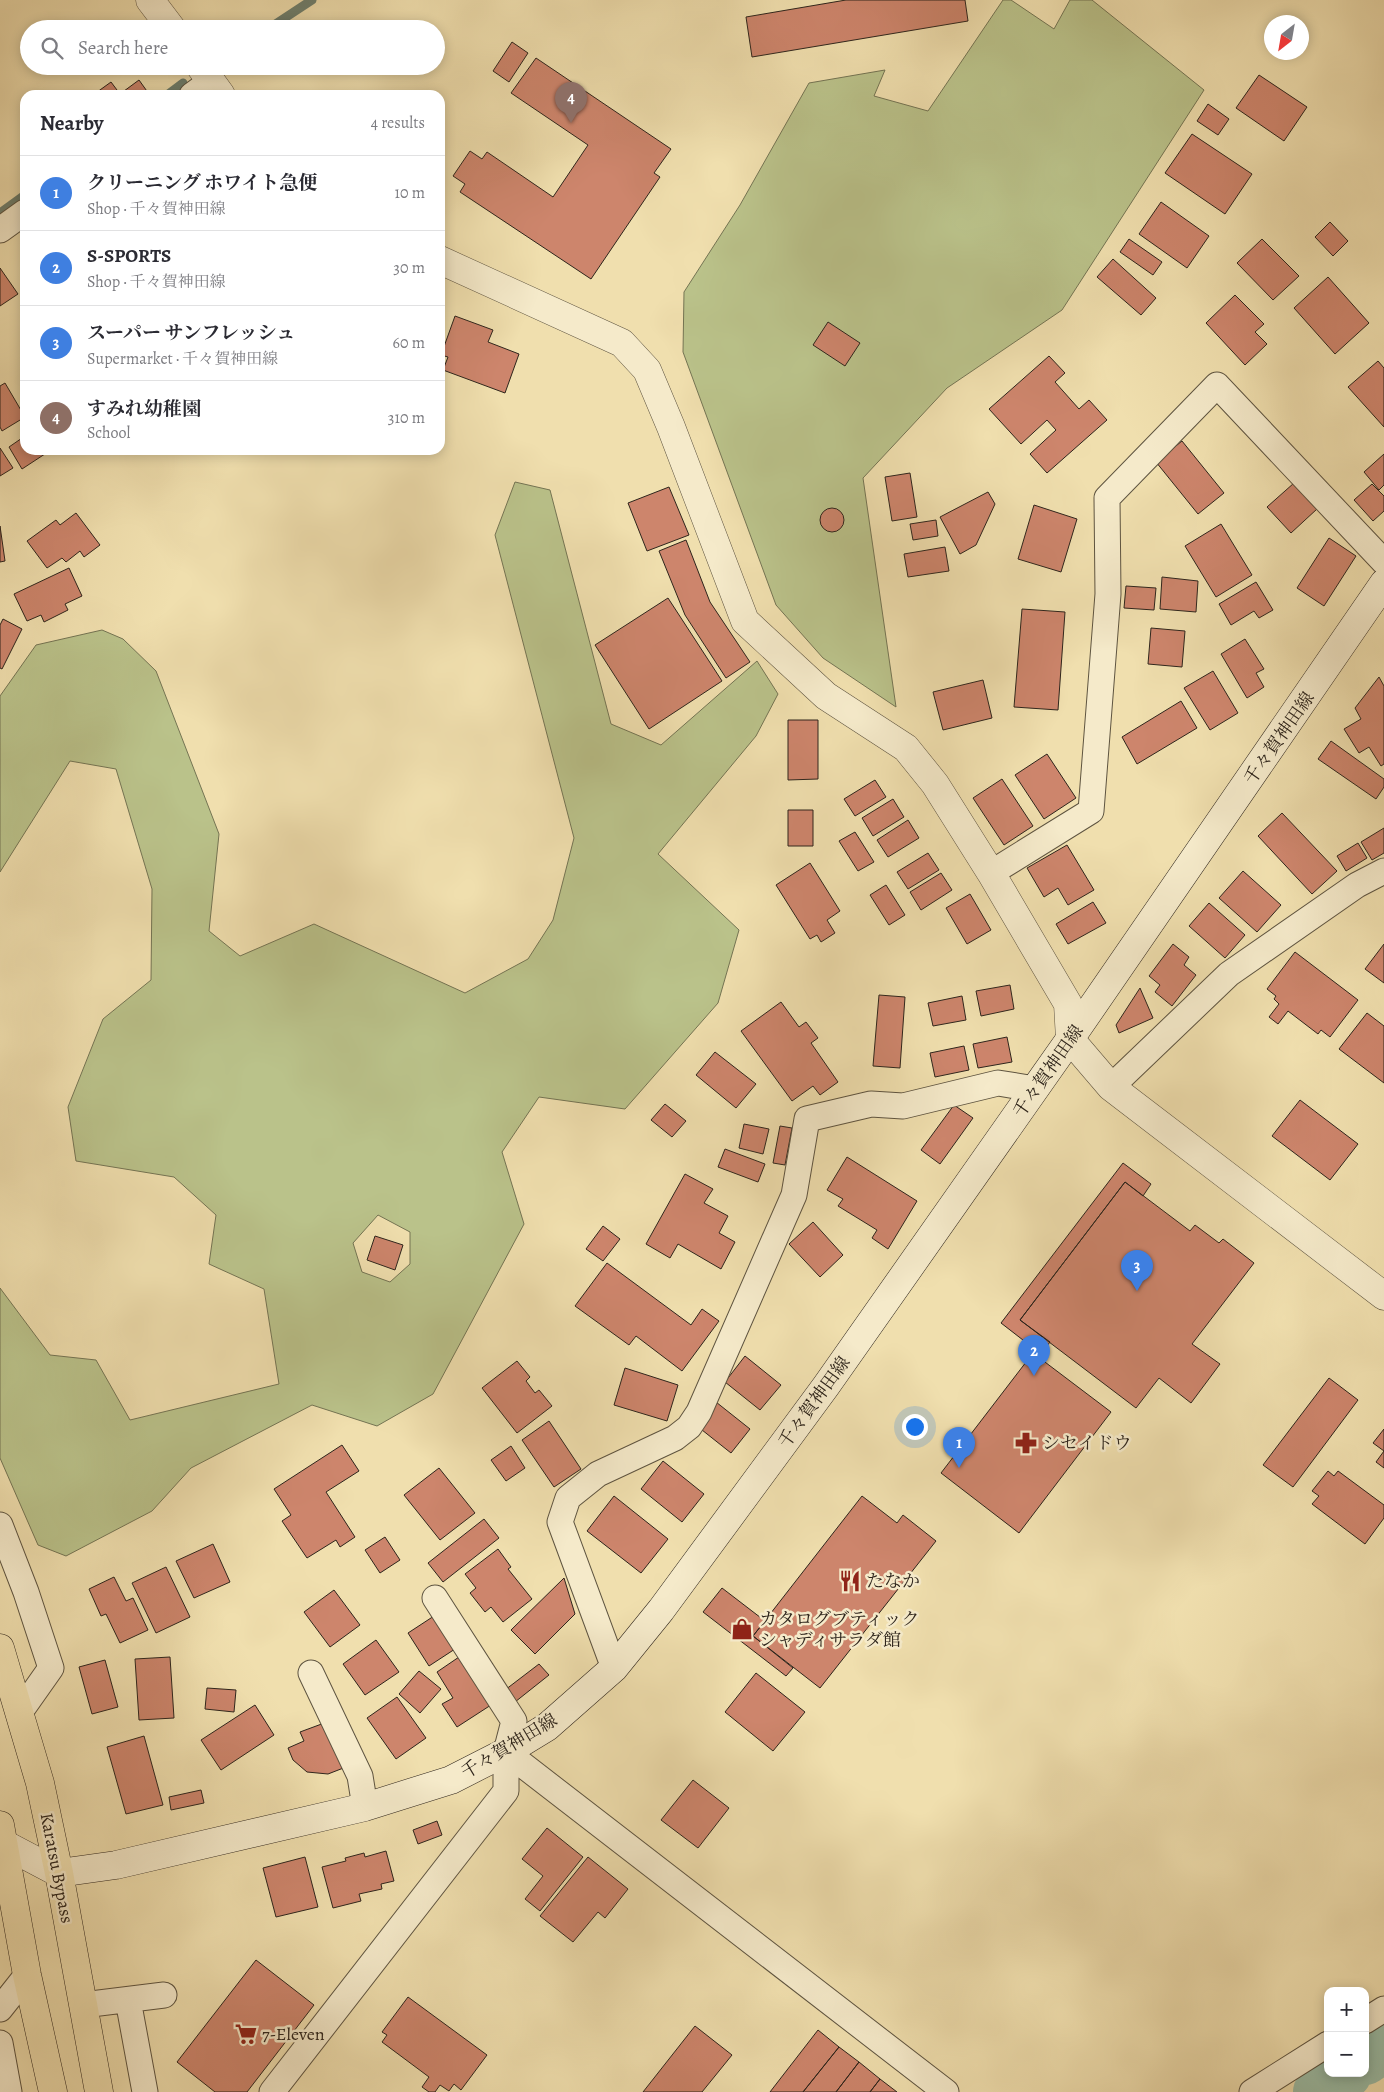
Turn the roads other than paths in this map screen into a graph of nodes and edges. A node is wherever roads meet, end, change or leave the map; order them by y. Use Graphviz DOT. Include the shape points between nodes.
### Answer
graph roads {
  1 [pos="150,0"];
  2 [pos="165,20"];
  3 [pos="20,216"];
  4 [pos="0,230"];
  5 [pos="445,262"];
  6 [pos="1384,562"];
  7 [pos="1384,583"];
  8 [pos="1384,870"];
  9 [pos="991,873"];
  10 [pos="1070,1039"];
  11 [pos="1111,1087"];
  12 [pos="1035,1089"];
  13 [pos="1384,1296"];
  14 [pos="0,1525"];
  15 [pos="435,1598"];
  16 [pos="0,1648"];
  17 [pos="614,1668"];
  18 [pos="311,1673"];
  19 [pos="20,1712"];
  20 [pos="506,1752"];
  21 [pos="364,1807"];
  22 [pos="1,1838"];
  23 [pos="59,1873"];
  24 [pos="27,1975"];
  25 [pos="164,1996"];
  26 [pos="128,2000"];
  27 [pos="83,2005"];
  28 [pos="0,2009"];
  29 [pos="1384,2009"];
  30 [pos="1369,2018"];
  31 [pos="0,2043"];
  32 [pos="1324,2047"];
  33 [pos="9,2092"];
  34 [pos="52,2092"];
  35 [pos="99,2092"];
  36 [pos="145,2092"];
  37 [pos="272,2092"];
  38 [pos="946,2092"];
  39 [pos="1252,2092"];
  1 -- 2 [label="main road"];
  3 -- 4 [label="street"];
  5 -- 9 [label="main road" via="622,343 647,370 745,621 826,696 906,748 935,784"];
  6 -- 9 [label="street" via="1217,385 1107,498 1108,594 1092,811"];
  7 -- 10 [label="main road, 千々賀神田線"];
  8 -- 11 [label="street" via="1229,974"];
  9 -- 10 [label="main road" via="1068,1004"];
  10 -- 11 [label="main road"];
  10 -- 12 [label="main road, 千々賀神田線"];
  11 -- 13 [label="main road"];
  12 -- 17 [label="main road, 千々賀神田線" via="808,1412"];
  12 -- 17 [label="street" via="998,1083 903,1106 872,1104 807,1119 794,1195 699,1412 689,1427 675,1438 598,1474 568,1498 560,1522"];
  14 -- 19 [label="street" via="51,1668"];
  15 -- 20 [label="street" via="514,1721"];
  16 -- 19 [label="highway, Karatsu Bypass"];
  17 -- 20 [label="main road, 千々賀神田線" via="548,1727"];
  18 -- 21 [label="street" via="360,1776"];
  19 -- 23 [label="highway, Karatsu Bypass" via="40,1783"];
  20 -- 21 [label="main road, 千々賀神田線" via="451,1780"];
  20 -- 37 [label="street" via="506,1791"];
  20 -- 38 [label="street"];
  21 -- 23 [label="main road, 千々賀神田線" via="116,1865"];
  22 -- 23 [label="main road"];
  22 -- 24 [label="highway"];
  23 -- 27 [label="highway, Karatsu Bypass"];
  24 -- 28 [label="street"];
  24 -- 34 [label="highway"];
  25 -- 26 [label="street"];
  26 -- 27 [label="street"];
  26 -- 36 [label="street"];
  27 -- 35 [label="highway, Karatsu Bypass"];
  29 -- 30 [label="street"];
  31 -- 33 [label="street"];
  32 -- 39 [label="street"];
}
